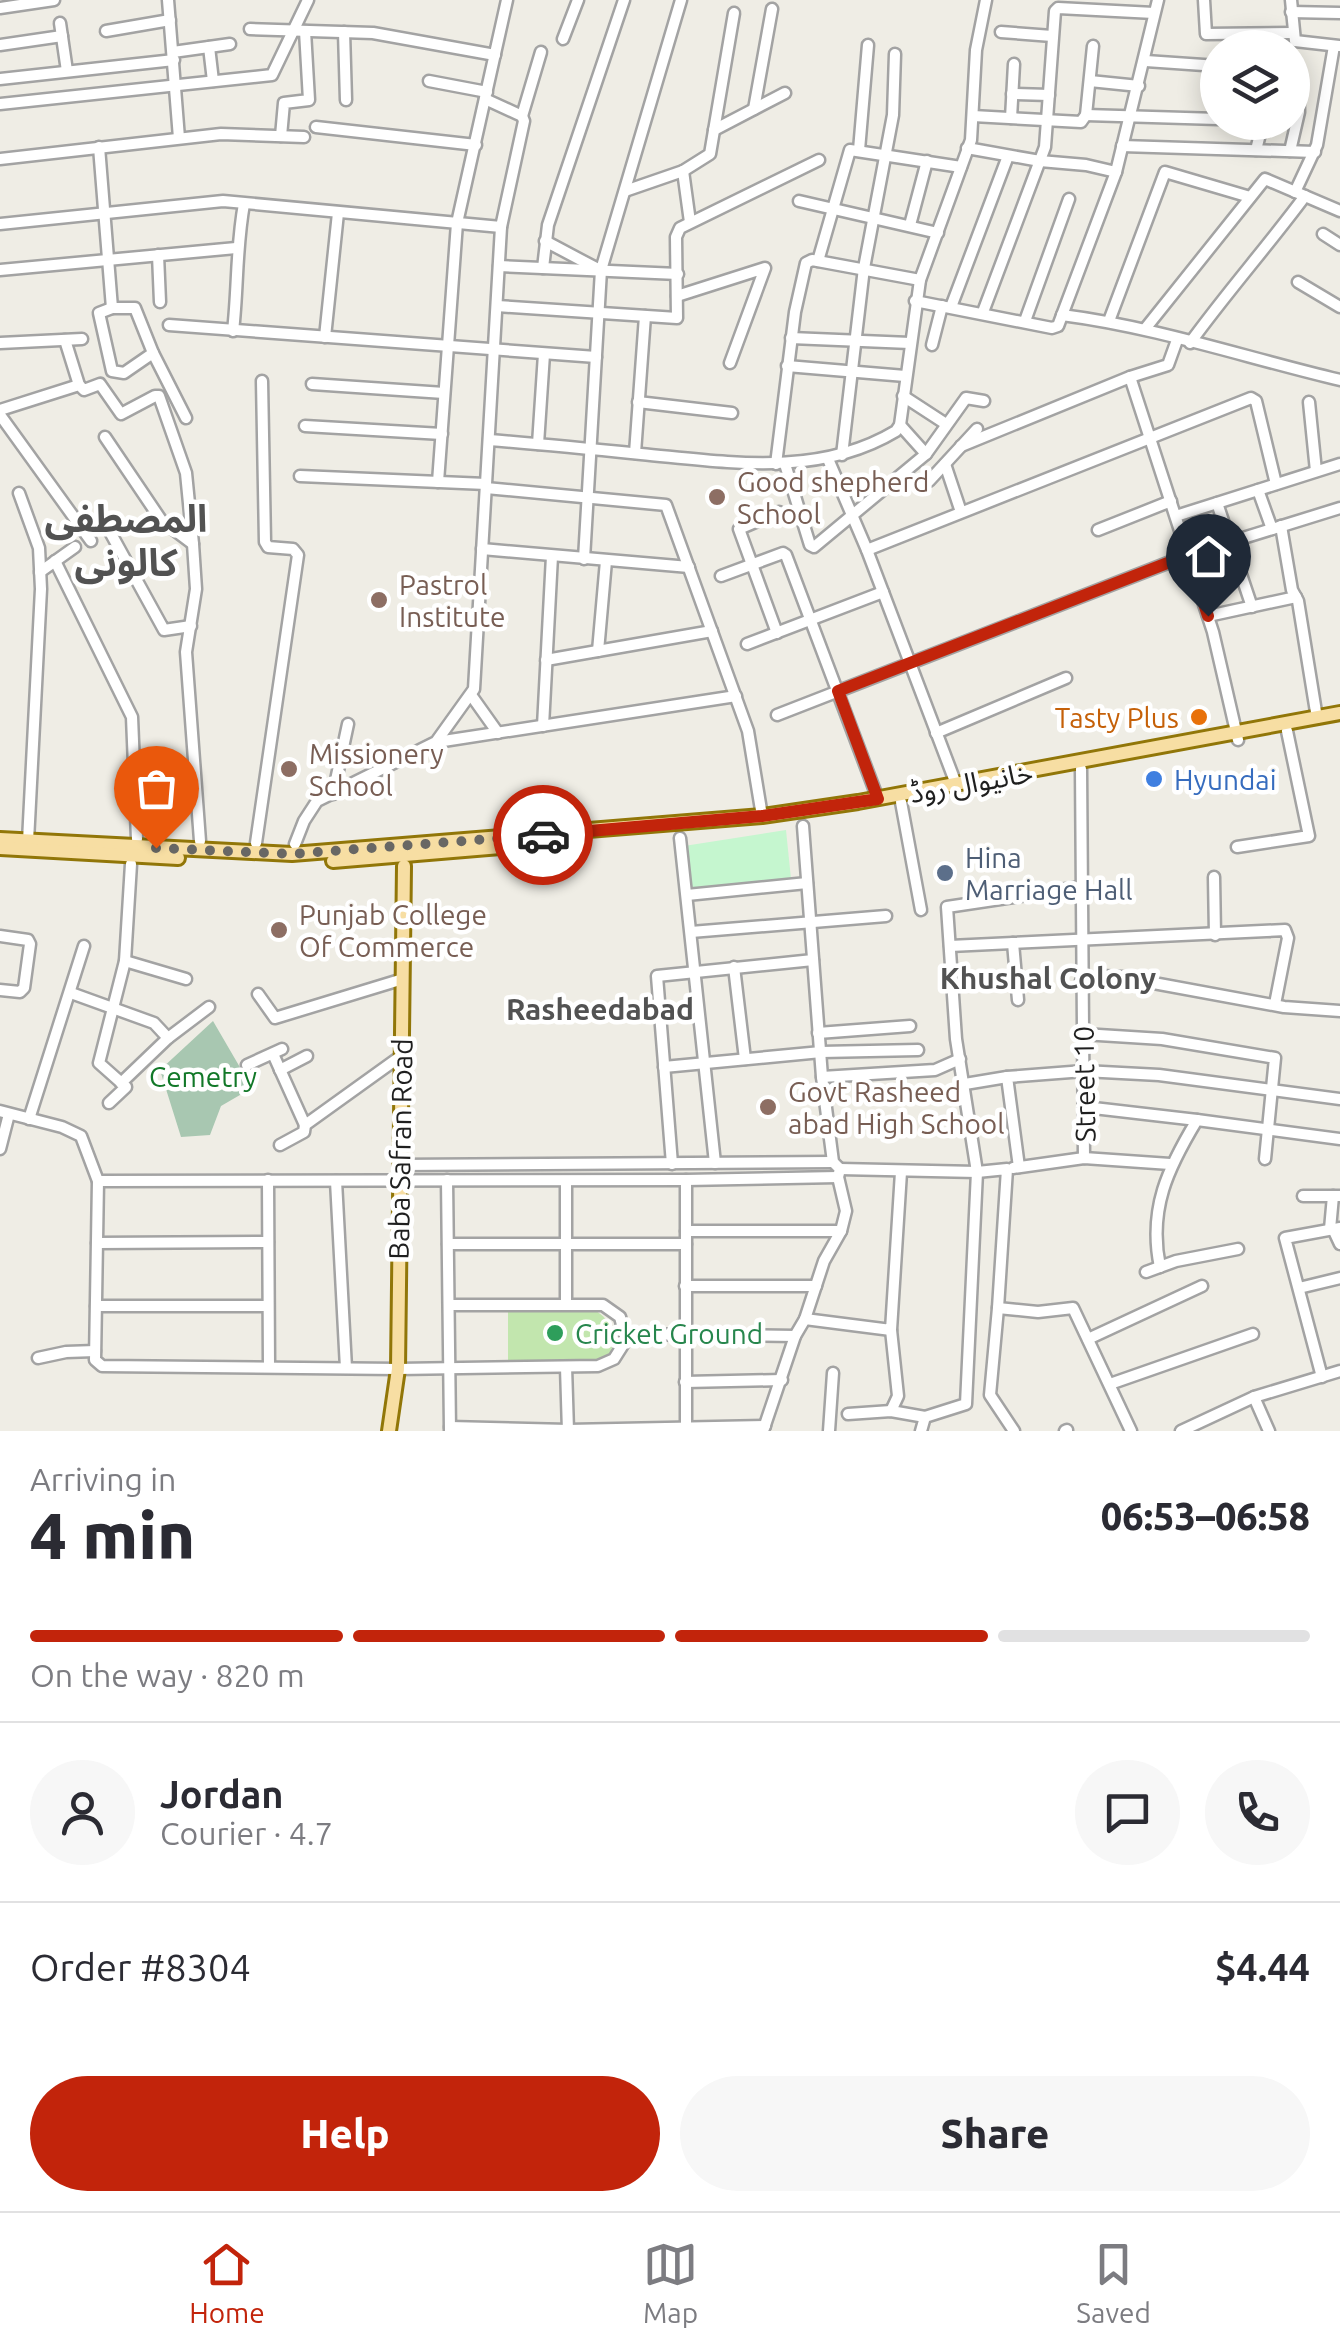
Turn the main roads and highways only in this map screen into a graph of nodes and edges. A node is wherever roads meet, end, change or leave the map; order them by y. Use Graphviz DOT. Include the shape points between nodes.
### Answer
graph roads {
  1 [pos="1340,713"];
  2 [pos="1340,722"];
  3 [pos="1237,736"];
  4 [pos="0,839"];
  5 [pos="0,848"];
  6 [pos="404,866"];
  7 [pos="388,1431"];
  1 -- 3 [label="main road, خانیوال روڈ"];
  2 -- 3 [label="main road, خانیوال روڈ"];
  3 -- 4 [label="main road, خانیوال روڈ" via="762,816 292,854"];
  3 -- 5 [label="main road, خانیوال روڈ" via="792,819 359,860"];
  6 -- 7 [label="main road, Baba Safran Road" via="398,1369"];
}
